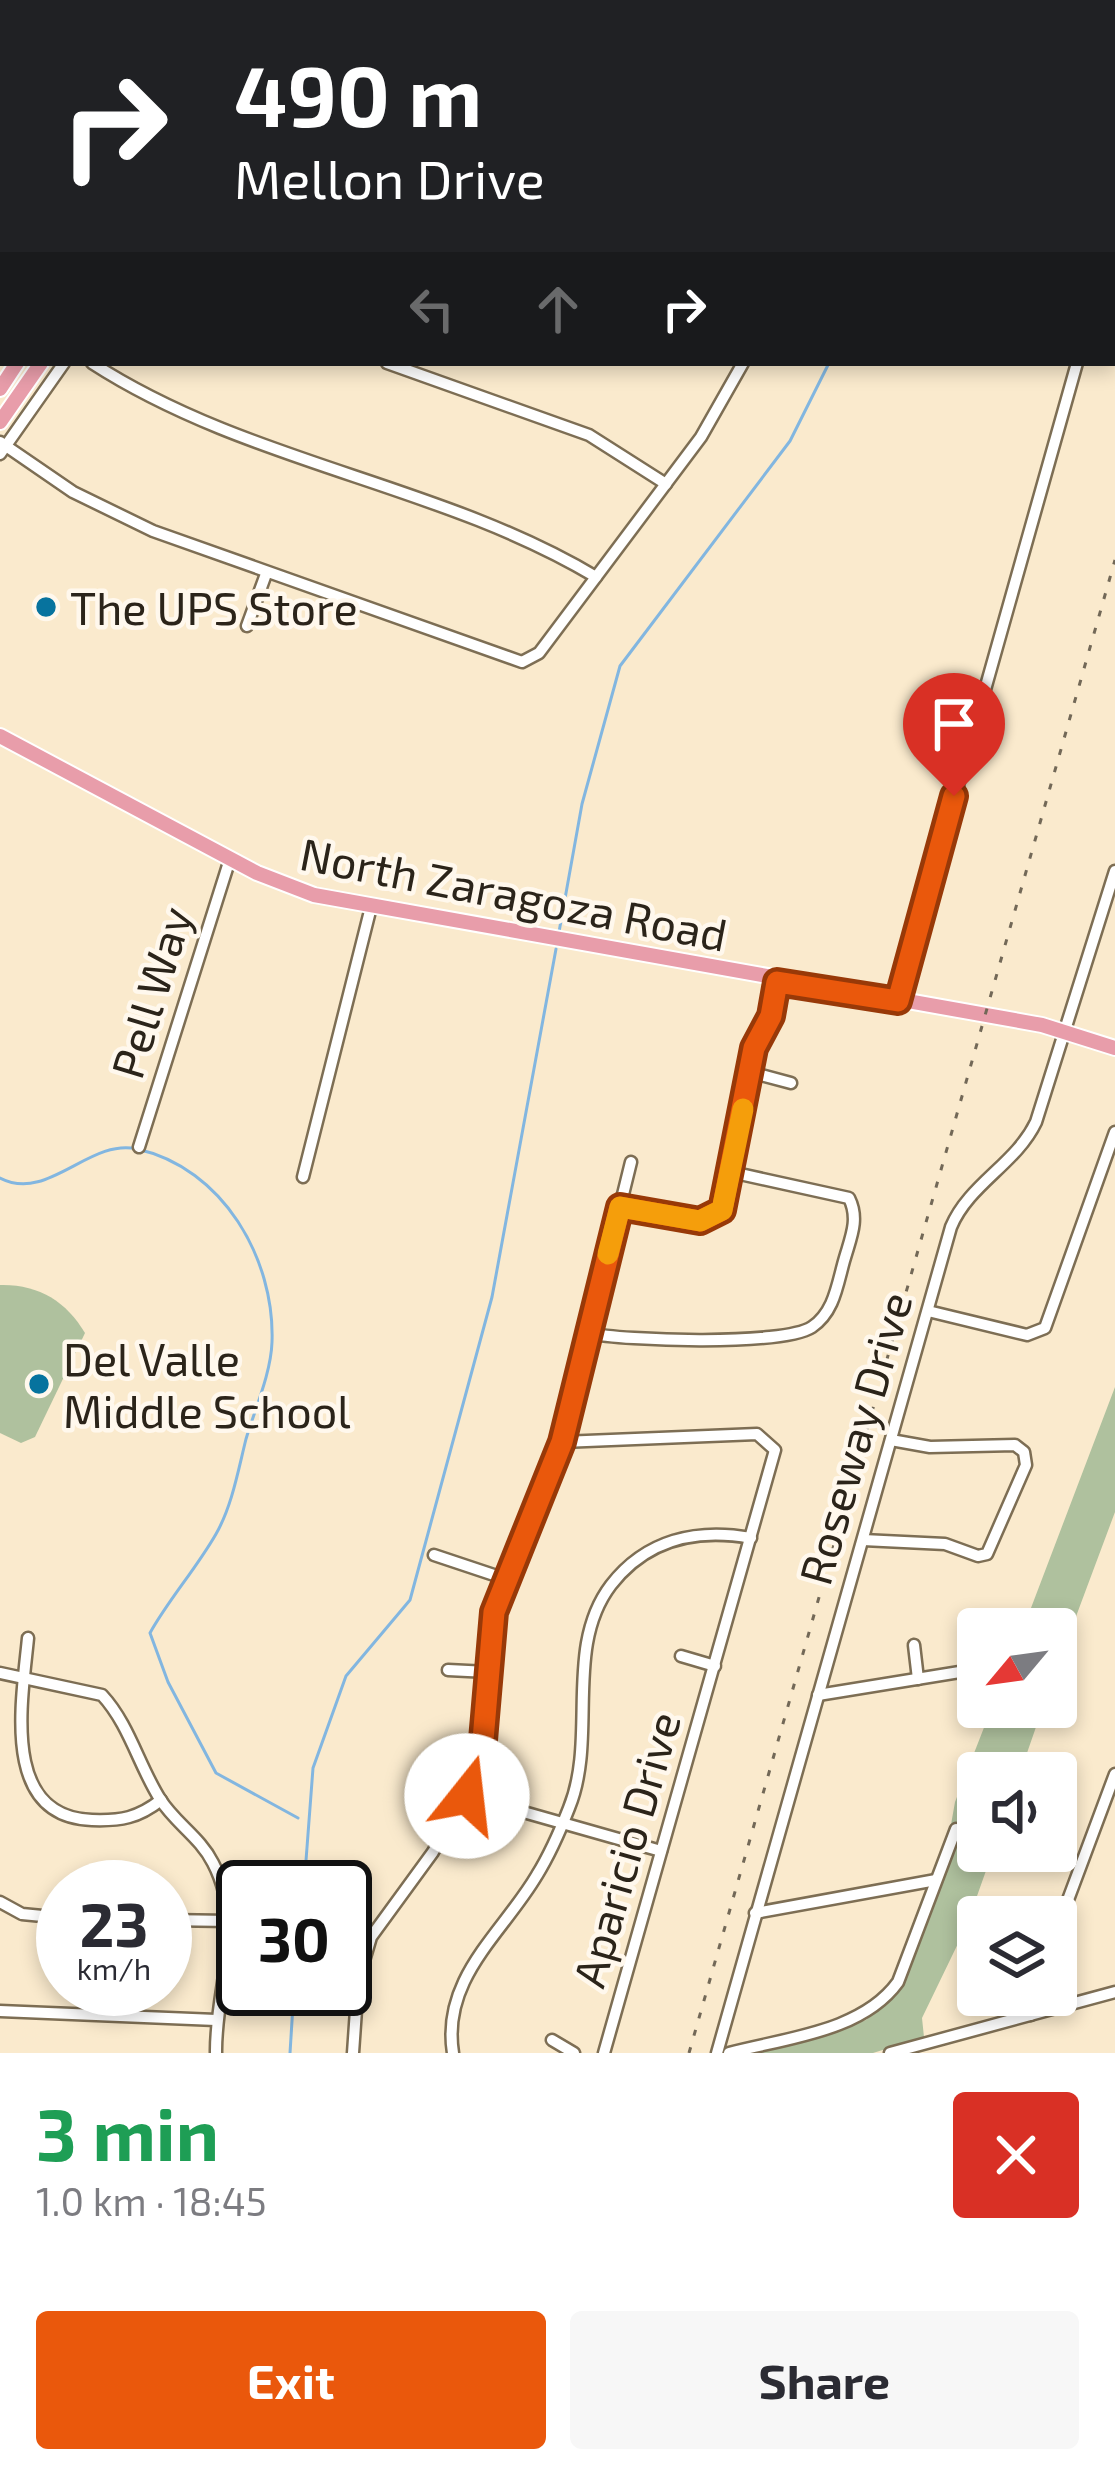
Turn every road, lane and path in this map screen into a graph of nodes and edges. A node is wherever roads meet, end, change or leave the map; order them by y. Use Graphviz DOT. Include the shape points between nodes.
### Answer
graph roads {
  1 [pos="39,366"];
  2 [pos="62,366"];
  3 [pos="97,366"];
  4 [pos="395,366"];
  5 [pos="1077,366"];
  6 [pos="741,367"];
  7 [pos="0,422"];
  8 [pos="2,447"];
  9 [pos="666,484"];
  10 [pos="266,574"];
  11 [pos="596,578"];
  12 [pos="247,626"];
  13 [pos="0,736"];
  14 [pos="230,859"];
  15 [pos="1115,871"];
  16 [pos="371,907"];
  17 [pos="777,982"];
  18 [pos="898,1001"];
  19 [pos="1067,1032"];
  20 [pos="1115,1048"];
  21 [pos="749,1072"];
  22 [pos="791,1083"];
  23 [pos="1115,1132"];
  24 [pos="139,1147"];
  25 [pos="631,1162"];
  26 [pos="731,1172"];
  27 [pos="303,1177"];
  28 [pos="620,1207"];
  29 [pos="928,1312"];
  30 [pos="588,1333"];
  31 [pos="891,1440"];
  32 [pos="562,1442"];
  33 [pos="751,1538"];
  34 [pos="862,1540"];
  35 [pos="434,1555"];
  36 [pos="503,1578"];
  37 [pos="28,1638"];
  38 [pos="914,1645"];
  39 [pos="681,1655"];
  40 [pos="715,1666"];
  41 [pos="448,1670"];
  42 [pos="488,1672"];
  43 [pos="957,1672"];
  44 [pos="0,1673"];
  45 [pos="24,1677"];
  46 [pos="918,1679"];
  47 [pos="818,1695"];
  48 [pos="1115,1774"];
  49 [pos="467,1796"];
  50 [pos="160,1800"];
  51 [pos="562,1823"];
  52 [pos="956,1829"];
  53 [pos="662,1851"];
  54 [pos="216,1873"];
  55 [pos="936,1880"];
  56 [pos="1069,1896"];
  57 [pos="0,1902"];
  58 [pos="755,1913"];
  59 [pos="36,1915"];
  60 [pos="1115,1992"];
  61 [pos="1077,2002"];
  62 [pos="0,2011"];
  63 [pos="217,2016"];
  64 [pos="1027,2016"];
  65 [pos="216,2020"];
  66 [pos="552,2040"];
  67 [pos="216,2053"];
  68 [pos="353,2053"];
  69 [pos="453,2053"];
  70 [pos="574,2053"];
  71 [pos="604,2053"];
  72 [pos="721,2053"];
  73 [pos="890,2053"];
  1 -- 7 [label="main road"];
  2 -- 8 [label="street"];
  3 -- 11 [label="street" via="201,423 523,537"];
  4 -- 9 [label="street" via="589,435"];
  5 -- 18 [label="street"];
  6 -- 9 [label="street"];
  8 -- 10 [label="street" via="134,523"];
  9 -- 11 [label="street"];
  10 -- 11 [label="street" via="522,662 539,653"];
  10 -- 12 [label="street"];
  13 -- 14 [label="main road, North Zaragoza Road"];
  14 -- 16 [label="main road, North Zaragoza Road" via="298,890"];
  14 -- 24 [label="street, Pell Way"];
  15 -- 19 [label="street, Roseway Drive"];
  16 -- 17 [label="main road, North Zaragoza Road"];
  16 -- 27 [label="street"];
  17 -- 18 [label="main road, North Zaragoza Road"];
  17 -- 21 [label="street"];
  18 -- 19 [label="main road, North Zaragoza Road"];
  19 -- 20 [label="main road, North Zaragoza Road"];
  19 -- 29 [label="street, Roseway Drive" via="1031,1132 955,1218"];
  21 -- 22 [label="street"];
  21 -- 26 [label="street"];
  23 -- 29 [label="street" via="1045,1328 1027,1335"];
  25 -- 28 [label="street"];
  26 -- 28 [label="street" via="711,1219"];
  26 -- 30 [label="street" via="849,1198 854,1225 823,1318 801,1332 764,1336 633,1341"];
  28 -- 30 [label="street"];
  29 -- 31 [label="street, Roseway Drive"];
  30 -- 32 [label="street"];
  31 -- 34 [label="street, Roseway Drive"];
  31 -- 34 [label="street" via="1015,1445 1026,1465 987,1554"];
  32 -- 33 [label="street, Aparicio Drive" via="763,1435 774,1456"];
  32 -- 36 [label="street"];
  33 -- 40 [label="street, Aparicio Drive"];
  33 -- 51 [label="street" via="721,1532 672,1541 637,1558 608,1588 590,1629 584,1753"];
  34 -- 47 [label="street, Roseway Drive"];
  35 -- 36 [label="street"];
  36 -- 42 [label="street"];
  37 -- 45 [label="street"];
  38 -- 46 [label="street"];
  39 -- 40 [label="street, Aparicio Drive"];
  40 -- 53 [label="street, Aparicio Drive"];
  41 -- 42 [label="street"];
  42 -- 49 [label="street" via="483,1740"];
  43 -- 46 [label="street"];
  44 -- 45 [label="street"];
  45 -- 50 [label="street" via="102,1695"];
  45 -- 50 [label="street" via="19,1729 41,1801 66,1816 115,1821"];
  46 -- 47 [label="street"];
  47 -- 58 [label="street, Roseway Drive"];
  48 -- 56 [label="street"];
  49 -- 51 [label="street"];
  49 -- 68 [label="street" via="370,1936"];
  50 -- 54 [label="street"];
  51 -- 53 [label="street"];
  51 -- 69 [label="street" via="537,1876 467,1973 453,2015"];
  52 -- 55 [label="street"];
  53 -- 71 [label="street, Aparicio Drive"];
  55 -- 58 [label="street"];
  55 -- 72 [label="street" via="898,1982 874,2008"];
  57 -- 59 [label="street"];
  58 -- 72 [label="street, Roseway Drive"];
  60 -- 61 [label="street"];
  62 -- 65 [label="street"];
  63 -- 65 [label="street"];
  64 -- 73 [label="street"];
  65 -- 67 [label="street"];
  66 -- 70 [label="street"];
}
